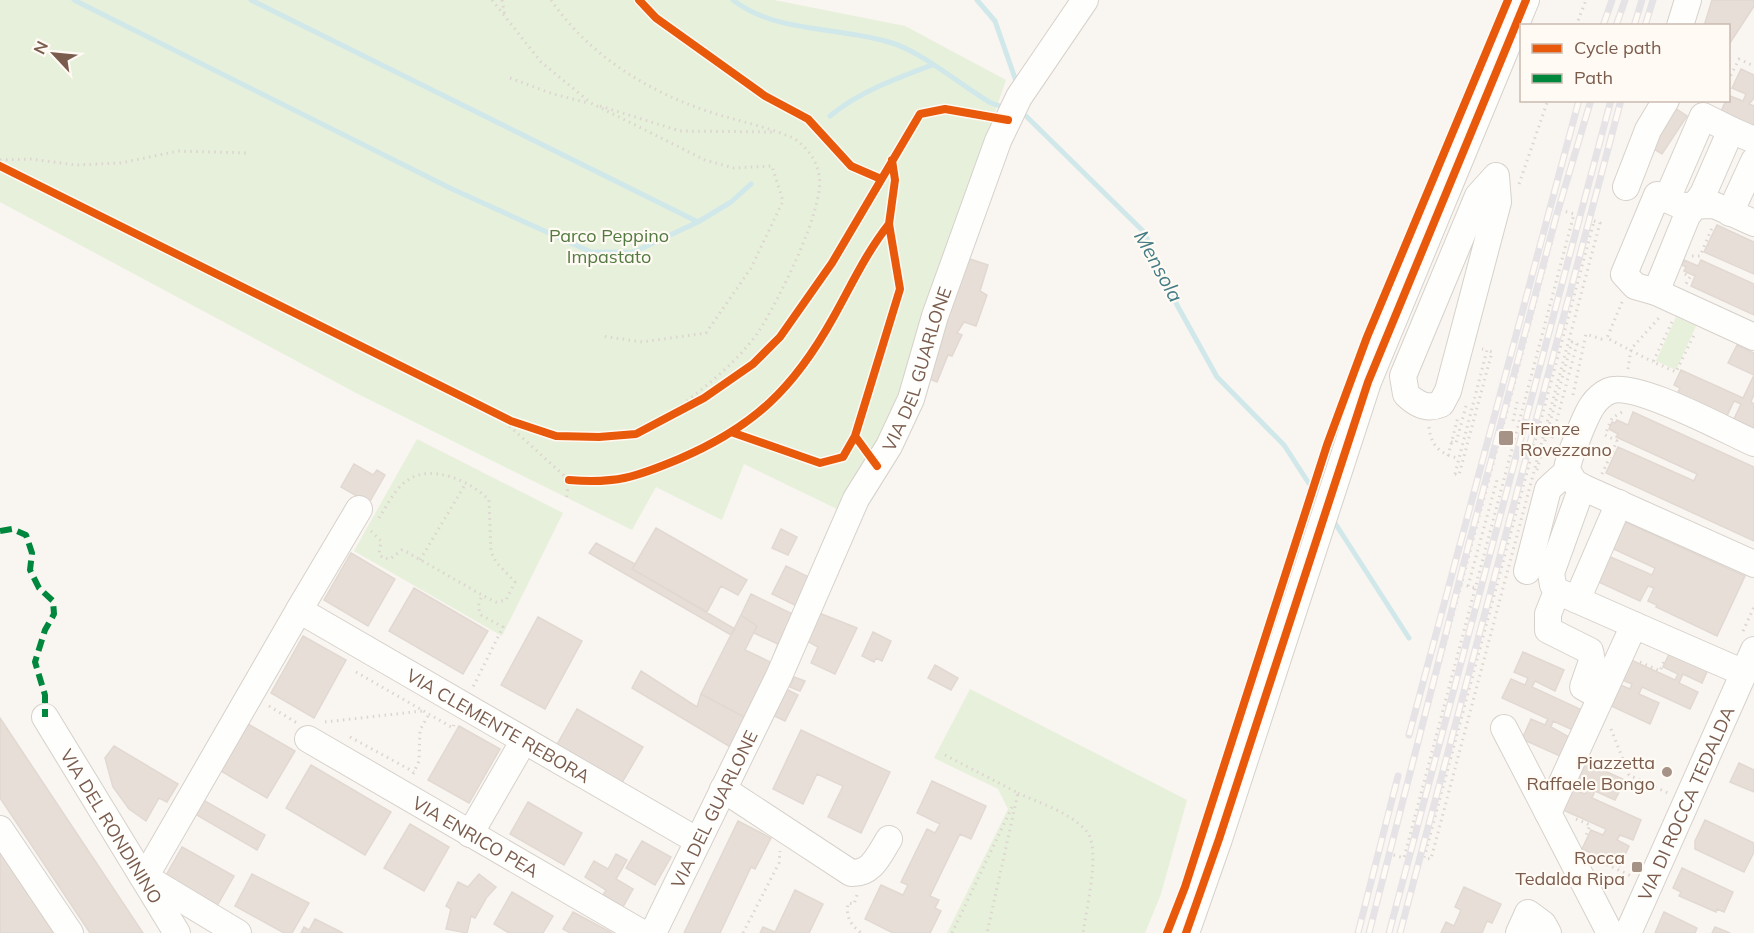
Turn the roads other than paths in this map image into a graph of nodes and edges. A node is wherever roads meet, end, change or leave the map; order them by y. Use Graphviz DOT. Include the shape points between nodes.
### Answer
graph roads {
  1 [pos="1085,0"];
  2 [pos="1526,0"];
  3 [pos="1688,0"];
  4 [pos="1681,24"];
  5 [pos="1665,102"];
  6 [pos="1743,135"];
  7 [pos="1754,161"];
  8 [pos="1626,187"];
  9 [pos="1667,199"];
  10 [pos="1695,204"];
  11 [pos="1722,219"];
  12 [pos="1754,223"];
  13 [pos="1661,301"];
  14 [pos="1754,337"];
  15 [pos="1428,407"];
  16 [pos="1754,443"];
  17 [pos="1583,481"];
  18 [pos="1619,503"];
  19 [pos="365,520"];
  20 [pos="1754,564"];
  21 [pos="1527,571"];
  22 [pos="1567,596"];
  23 [pos="299,610"];
  24 [pos="1634,625"];
  25 [pos="1754,650"];
  26 [pos="1744,673"];
  27 [pos="1601,697"];
  28 [pos="45,717"];
  29 [pos="310,728"];
  30 [pos="1504,728"];
  31 [pos="524,742"];
  32 [pos="723,789"];
  33 [pos="1558,814"];
  34 [pos="0,829"];
  35 [pos="470,834"];
  36 [pos="889,839"];
  37 [pos="698,841"];
  38 [pos="145,877"];
  39 [pos="70,933"];
  40 [pos="177,933"];
  41 [pos="238,933"];
  42 [pos="642,933"];
  43 [pos="653,933"];
  44 [pos="1186,933"];
  45 [pos="1519,933"];
  46 [pos="1548,933"];
  47 [pos="1610,933"];
  48 [pos="1628,933"];
  1 -- 32 [label="street, VIA DEL GUARLONE" via="1013,108 935,316 911,399 890,446 856,499 783,666"];
  2 -- 44 [label="street" via="1368,382"];
  3 -- 4 [label="street"];
  5 -- 8 [label="street" via="1648,130"];
  6 -- 9 [label="street" via="1703,116"];
  6 -- 10 [label="street"];
  7 -- 11 [label="street"];
  9 -- 10 [label="street" via="1682,206"];
  9 -- 13 [label="street" via="1657,195 1624,274 1629,283"];
  10 -- 11 [label="street" via="1714,205"];
  10 -- 13 [label="street" via="1687,216"];
  11 -- 12 [label="street"];
  13 -- 14 [label="street"];
  15 -- 15 [label="street" via="1441,404 1448,391 1498,202 1496,176 1478,196 1403,376 1406,394"];
  16 -- 17 [label="street" via="1661,400 1626,399 1608,392 1588,412 1568,464"];
  17 -- 18 [label="street"];
  17 -- 21 [label="street" via="1561,477 1548,489"];
  17 -- 22 [label="street" via="1551,573 1553,585"];
  18 -- 20 [label="street"];
  18 -- 22 [label="street"];
  19 -- 23 [label="street"];
  22 -- 24 [label="street"];
  22 -- 27 [label="street" via="1548,614 1548,630 1590,651 1592,661 1583,687"];
  23 -- 31 [label="street, VIA CLEMENTE REBORA"];
  23 -- 38 [label="street"];
  24 -- 26 [label="street"];
  24 -- 27 [label="street"];
  25 -- 26 [label="street, VIA DI ROCCA TEDALDA"];
  26 -- 48 [label="street, VIA DI ROCCA TEDALDA"];
  27 -- 33 [label="street"];
  28 -- 38 [label="street, VIA DEL RONDININO"];
  29 -- 35 [label="street, VIA ENRICO PEA" via="402,794"];
  30 -- 33 [label="street"];
  31 -- 35 [label="street"];
  31 -- 37 [label="street, VIA CLEMENTE REBORA"];
  32 -- 36 [label="street" via="851,873 872,867"];
  32 -- 37 [label="street, VIA DEL GUARLONE"];
  33 -- 47 [label="street"];
  34 -- 39 [label="street"];
  35 -- 42 [label="street, VIA ENRICO PEA"];
  37 -- 43 [label="street, VIA DEL GUARLONE"];
  38 -- 40 [label="street, VIA DEL RONDININO"];
  38 -- 41 [label="street"];
  45 -- 46 [label="street" via="1528,913"];
}
